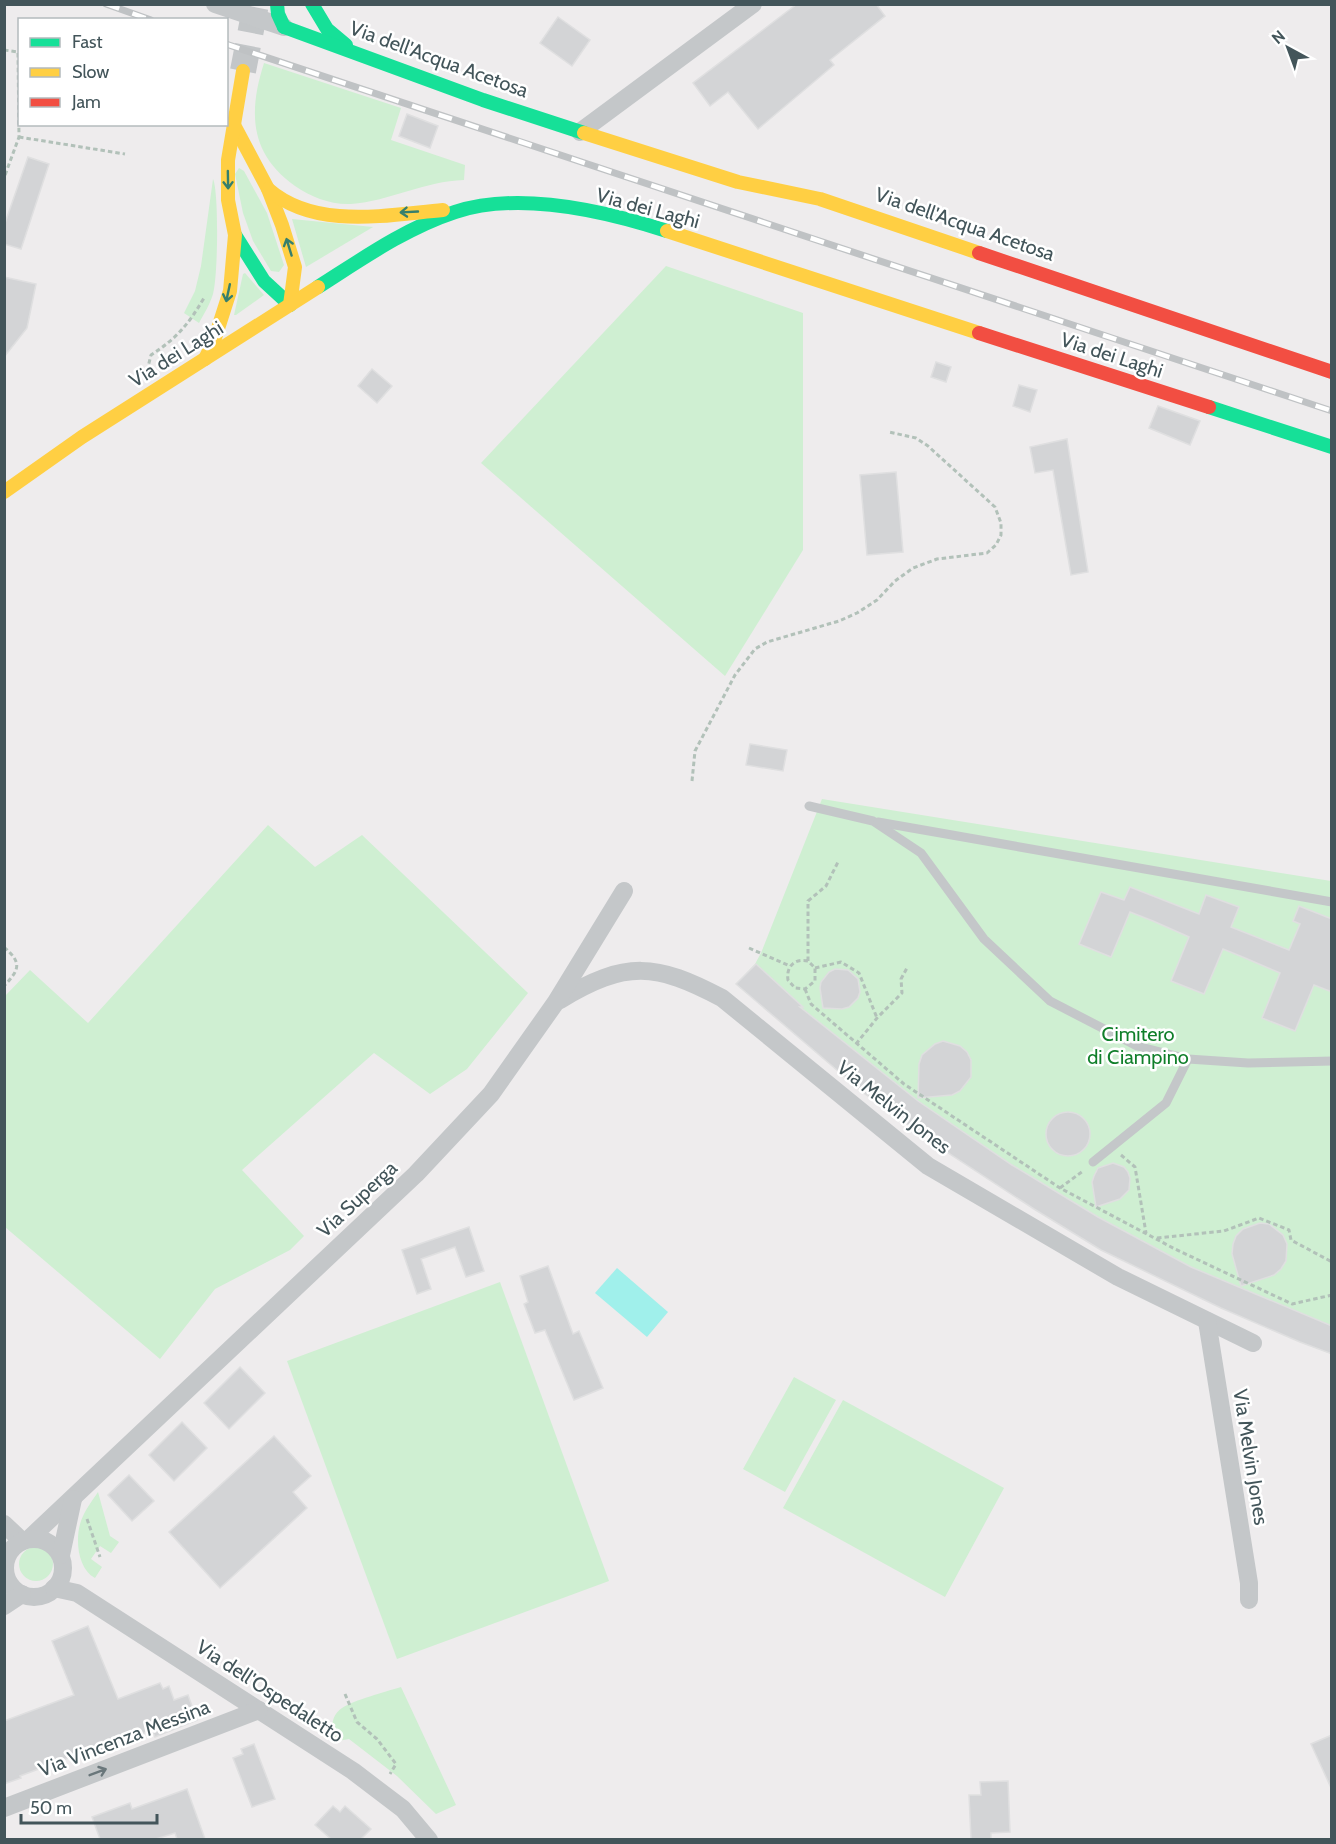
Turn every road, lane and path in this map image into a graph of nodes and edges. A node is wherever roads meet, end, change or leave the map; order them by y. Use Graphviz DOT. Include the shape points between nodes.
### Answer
graph roads {
  1 [pos="215,4"];
  2 [pos="277,4"];
  3 [pos="312,4"];
  4 [pos="753,4"];
  5 [pos="284,27"];
  6 [pos="361,56"];
  7 [pos="243,71"];
  8 [pos="234,124"];
  9 [pos="19,126"];
  10 [pos="580,132"];
  11 [pos="19,136"];
  12 [pos="125,154"];
  13 [pos="4,178"];
  14 [pos="268,189"];
  15 [pos="467,208"];
  16 [pos="235,235"];
  17 [pos="205,296"];
  18 [pos="290,304"];
  19 [pos="205,359"];
  20 [pos="147,372"];
  21 [pos="1332,372"];
  22 [pos="889,432"];
  23 [pos="1332,447"];
  24 [pos="4,492"];
  25 [pos="692,781"];
  26 [pos="809,806"];
  27 [pos="873,821"];
  28 [pos="838,862"];
  29 [pos="624,891"];
  30 [pos="1332,903"];
  31 [pos="4,947"];
  32 [pos="748,948"];
  33 [pos="808,962"];
  34 [pos="790,966"];
  35 [pos="908,966"];
  36 [pos="815,968"];
  37 [pos="4,986"];
  38 [pos="805,989"];
  39 [pos="556,1002"];
  40 [pos="877,1018"];
  41 [pos="856,1044"];
  42 [pos="1188,1059"];
  43 [pos="1332,1061"];
  44 [pos="1314,1062"];
  45 [pos="1332,1069"];
  46 [pos="1113,1148"];
  47 [pos="1094,1162"];
  48 [pos="1060,1188"];
  49 [pos="1146,1233"];
  50 [pos="1155,1239"];
  51 [pos="1332,1262"];
  52 [pos="1332,1295"];
  53 [pos="1207,1321"];
  54 [pos="1253,1343"];
  55 [pos="73,1499"];
  56 [pos="4,1524"];
  57 [pos="26,1540"];
  58 [pos="100,1557"];
  59 [pos="62,1560"];
  60 [pos="5,1563"];
  61 [pos="54,1588"];
  62 [pos="77,1593"];
  63 [pos="22,1594"];
  64 [pos="1249,1600"];
  65 [pos="4,1606"];
  66 [pos="345,1694"];
  67 [pos="259,1710"];
  68 [pos="390,1774"];
  69 [pos="4,1808"];
  70 [pos="429,1839"];
  1 -- 5 [label="street, Via dell'Acqua Acetosa"];
  2 -- 5 [label="main road"];
  3 -- 5 [label="main road" via="297,24"];
  3 -- 6 [label="main road" via="327,29"];
  4 -- 10 [label="street"];
  5 -- 6 [label="main road, Via dell'Acqua Acetosa"];
  6 -- 10 [label="main road, Via dell'Acqua Acetosa"];
  7 -- 8 [label="main road"];
  8 -- 14 [label="main road"];
  8 -- 16 [label="main road, one-way" via="228,160 228,200"];
  9 -- 11 [label="path"];
  10 -- 21 [label="main road, Via dell'Acqua Acetosa" via="738,182 820,199"];
  11 -- 12 [label="path"];
  11 -- 13 [label="path"];
  15 -- 14 [label="main road, one-way" via="323,214 300,209"];
  18 -- 14 [label="main road, one-way" via="295,267"];
  15 -- 18 [label="main road, Via dei Laghi" via="383,246"];
  15 -- 23 [label="main road, Via dei Laghi" via="549,206 629,219"];
  16 -- 18 [label="main road" via="264,280"];
  16 -- 19 [label="main road, one-way" via="230,291"];
  17 -- 20 [label="path" via="183,331 151,355"];
  18 -- 19 [label="main road, Via dei Laghi"];
  19 -- 24 [label="main road, Via dei Laghi"];
  22 -- 25 [label="path" via="916,438 928,446 995,507 1001,523 996,545 987,553 937,559 913,568 857,613 755,649 735,675 695,751"];
  26 -- 27 [label="lane"];
  27 -- 30 [label="lane"];
  27 -- 42 [label="lane" via="921,853 984,939 1050,1001 1137,1046"];
  28 -- 33 [label="path" via="826,886 808,901"];
  29 -- 39 [label="street, Via Superga"];
  31 -- 37 [label="path" via="18,967"];
  32 -- 34 [label="path"];
  33 -- 34 [label="path"];
  33 -- 36 [label="path"];
  34 -- 38 [label="path" via="787,975 791,985"];
  35 -- 40 [label="path" via="901,979 902,993"];
  36 -- 38 [label="path" via="815,981"];
  36 -- 40 [label="path" via="841,962 859,973"];
  38 -- 41 [label="path" via="811,1004"];
  39 -- 53 [label="street, Via Melvin Jones" via="602,977 630,971 653,970 694,983 722,998 928,1166 1118,1277"];
  39 -- 55 [label="street, Via Superga" via="491,1094 416,1174"];
  40 -- 41 [label="path"];
  41 -- 48 [label="path" via="904,1084"];
  42 -- 44 [label="lane"];
  42 -- 46 [label="lane" via="1166,1103"];
  43 -- 44 [label="lane"];
  44 -- 45 [label="lane"];
  46 -- 47 [label="lane"];
  46 -- 49 [label="path" via="1135,1167"];
  47 -- 48 [label="path"];
  48 -- 49 [label="path"];
  49 -- 50 [label="path"];
  50 -- 51 [label="path" via="1224,1231 1259,1218 1289,1230 1291,1239"];
  50 -- 52 [label="path" via="1292,1304"];
  53 -- 54 [label="street, Via Melvin Jones"];
  53 -- 64 [label="street, Via Melvin Jones"];
  55 -- 57 [label="street, Via Superga"];
  55 -- 58 [label="path" via="84,1510"];
  55 -- 59 [label="street"];
  56 -- 57 [label="street"];
  57 -- 59 [label="street" via="47,1541"];
  57 -- 60 [label="street" via="9,1552"];
  59 -- 61 [label="street" via="63,1574"];
  59 -- 62 [label="street"];
  60 -- 63 [label="street" via="9,1583"];
  61 -- 62 [label="street, Via dell'Ospedaletto"];
  61 -- 63 [label="street" via="39,1596"];
  62 -- 67 [label="street, Via dell'Ospedaletto"];
  63 -- 65 [label="street"];
  66 -- 68 [label="path" via="357,1722 377,1739 396,1764"];
  69 -- 67 [label="street, Via Vincenza Messina, one-way"];
  67 -- 70 [label="street, Via dell'Ospedaletto" via="361,1777 403,1809"];
}
